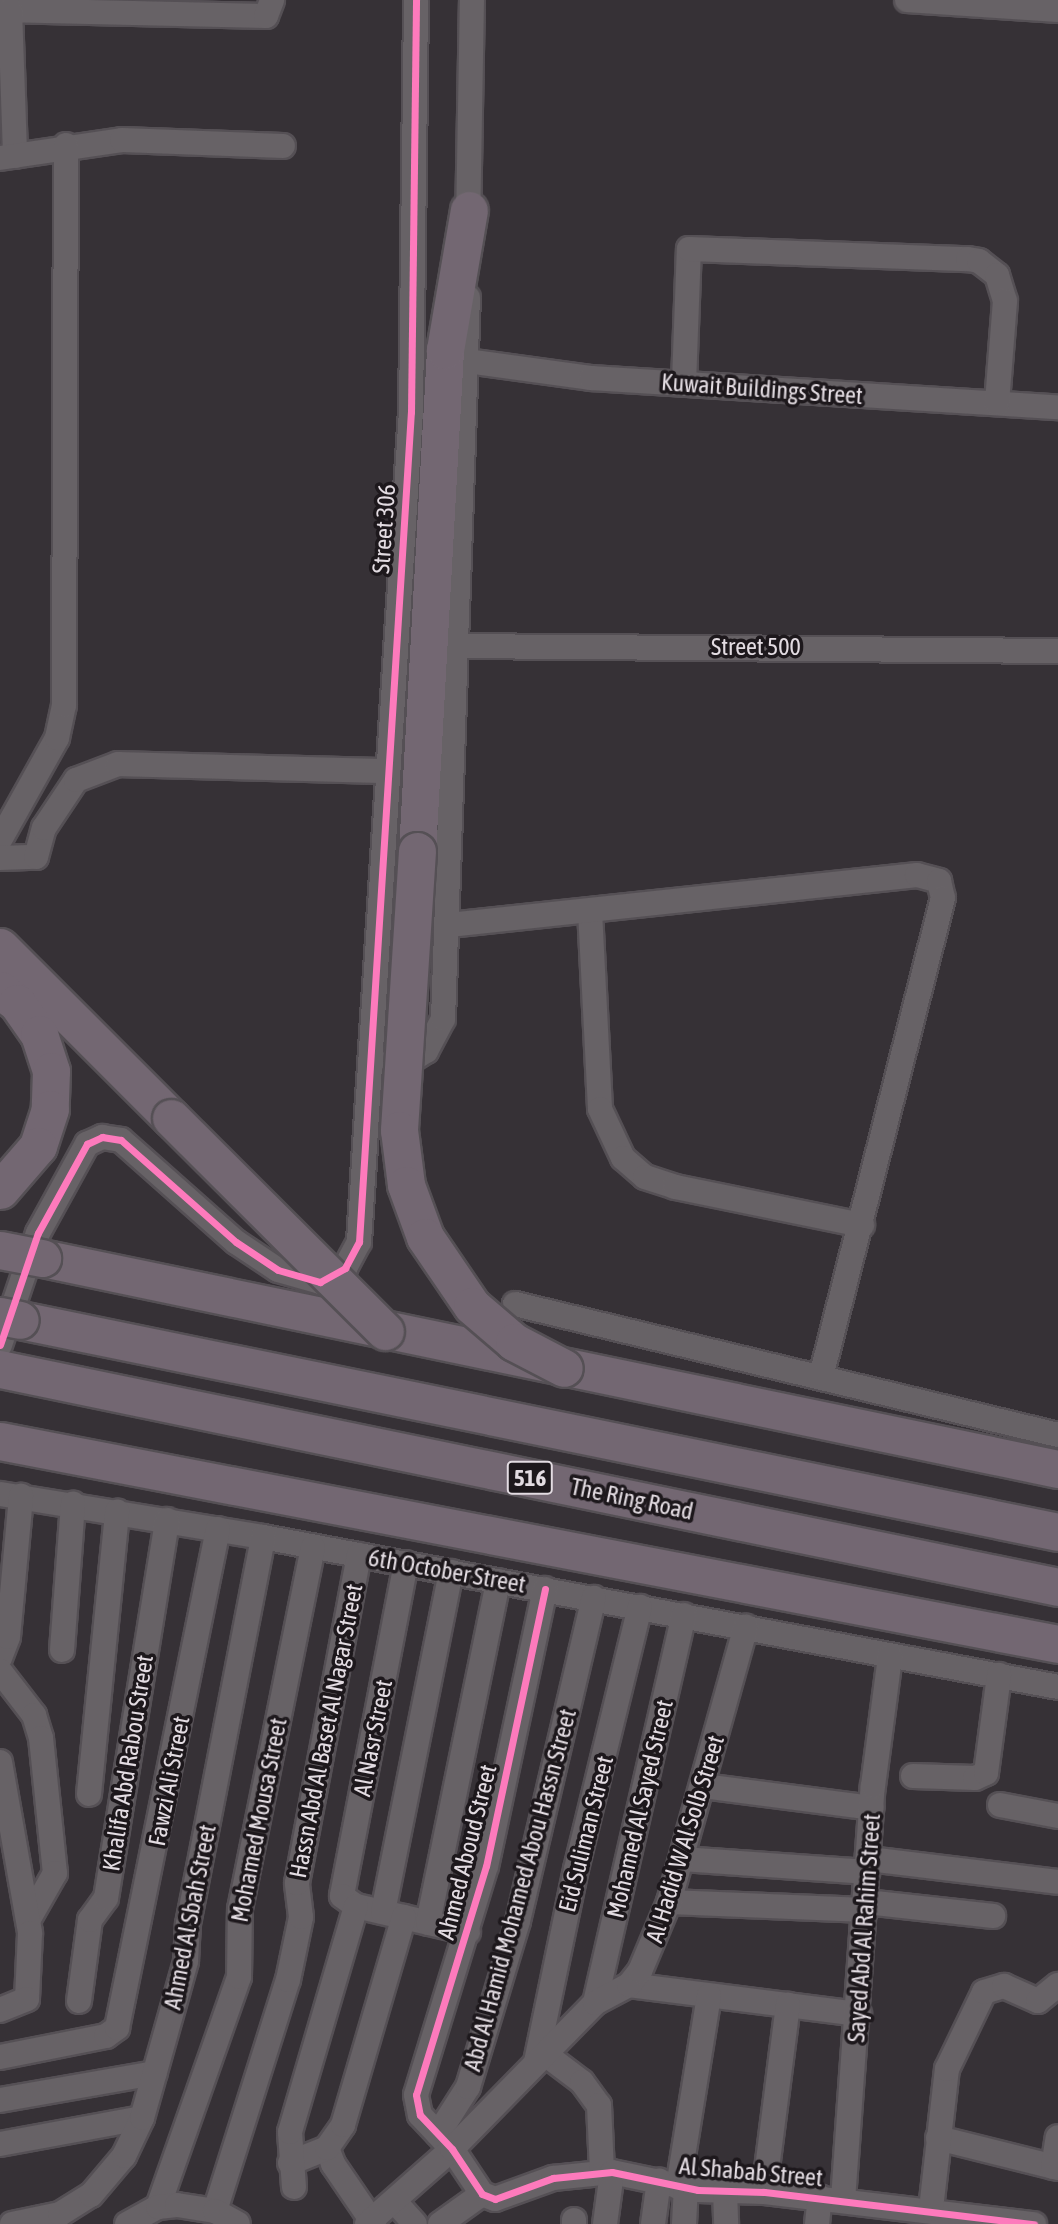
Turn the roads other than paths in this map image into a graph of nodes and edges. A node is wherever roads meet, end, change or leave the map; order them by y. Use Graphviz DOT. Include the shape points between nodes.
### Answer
graph roads {
  1 [pos="416,0"];
  2 [pos="906,0"];
  3 [pos="473,3"];
  4 [pos="49,5"];
  5 [pos="162,7"];
  6 [pos="271,7"];
  7 [pos="5,10"];
  8 [pos="1058,10"];
  9 [pos="66,145"];
  10 [pos="283,146"];
  11 [pos="7,157"];
  12 [pos="469,210"];
  13 [pos="467,361"];
  14 [pos="684,383"];
  15 [pos="997,403"];
  16 [pos="1058,407"];
  17 [pos="453,646"];
  18 [pos="1058,651"];
  19 [pos="388,771"];
  20 [pos="8,796"];
  21 [pos="0,840"];
  22 [pos="0,858"];
  23 [pos="590,911"];
  24 [pos="449,925"];
  25 [pos="0,947"];
  26 [pos="0,990"];
  27 [pos="374,1060"];
  28 [pos="0,1190"];
  29 [pos="862,1225"];
  30 [pos="0,1250"];
  31 [pos="515,1304"];
  32 [pos="385,1331"];
  33 [pos="4,1344"];
  34 [pos="564,1368"];
  35 [pos="821,1378"];
  36 [pos="1058,1435"];
  37 [pos="1,1441"];
  38 [pos="1058,1469"];
  39 [pos="10,1495"];
  40 [pos="73,1503"];
  41 [pos="117,1511"];
  42 [pos="167,1520"];
  43 [pos="218,1529"];
  44 [pos="1058,1532"];
  45 [pos="262,1537"];
  46 [pos="313,1547"];
  47 [pos="359,1555"];
  48 [pos="406,1563"];
  49 [pos="451,1572"];
  50 [pos="498,1581"];
  51 [pos="1058,1587"];
  52 [pos="545,1589"];
  53 [pos="594,1598"];
  54 [pos="640,1607"];
  55 [pos="684,1615"];
  56 [pos="746,1627"];
  57 [pos="1058,1644"];
  58 [pos="62,1650"];
  59 [pos="890,1656"];
  60 [pos="0,1658"];
  61 [pos="0,1671"];
  62 [pos="999,1675"];
  63 [pos="1058,1687"];
  64 [pos="0,1762"];
  65 [pos="913,1776"];
  66 [pos="703,1786"];
  67 [pos="89,1794"];
  68 [pos="1000,1805"];
  69 [pos="872,1808"];
  70 [pos="1058,1816"];
  71 [pos="682,1859"];
  72 [pos="868,1865"];
  73 [pos="1058,1882"];
  74 [pos="669,1902"];
  75 [pos="356,1906"];
  76 [pos="866,1906"];
  77 [pos="993,1916"];
  78 [pos="30,1917"];
  79 [pos="405,1917"];
  80 [pos="468,1932"];
  81 [pos="629,1985"];
  82 [pos="1058,1985"];
  83 [pos="709,1995"];
  84 [pos="79,2001"];
  85 [pos="595,2003"];
  86 [pos="788,2005"];
  87 [pos="0,2010"];
  88 [pos="859,2014"];
  89 [pos="0,2057"];
  90 [pos="541,2058"];
  91 [pos="155,2073"];
  92 [pos="0,2100"];
  93 [pos="142,2118"];
  94 [pos="1058,2137"];
  95 [pos="938,2138"];
  96 [pos="445,2141"];
  97 [pos="0,2144"];
  98 [pos="327,2148"];
  99 [pos="1056,2168"];
  100 [pos="607,2172"];
  101 [pos="674,2185"];
  102 [pos="725,2190"];
  103 [pos="764,2192"];
  104 [pos="482,2194"];
  105 [pos="831,2199"];
  106 [pos="396,2203"];
  107 [pos="158,2207"];
  108 [pos="215,2211"];
  109 [pos="917,2213"];
  110 [pos="982,2219"];
  111 [pos="371,2223"];
  112 [pos="12,2224"];
  113 [pos="127,2224"];
  114 [pos="238,2224"];
  115 [pos="415,2224"];
  116 [pos="440,2224"];
  117 [pos="605,2224"];
  118 [pos="653,2224"];
  119 [pos="684,2224"];
  120 [pos="726,2224"];
  121 [pos="817,2224"];
  122 [pos="1034,2224"];
  1 -- 19 [label="street, Street 306" via="411,412"];
  2 -- 8 [label="street"];
  3 -- 12 [label="street"];
  4 -- 5 [label="street"];
  4 -- 7 [label="street"];
  5 -- 6 [label="street"];
  7 -- 11 [label="street"];
  9 -- 10 [label="street" via="170,139"];
  9 -- 11 [label="street"];
  9 -- 20 [label="street" via="64,705 57,738"];
  12 -- 13 [label="street"];
  12 -- 34 [label="highway, bridge" via="445,350 401,1157 414,1211 454,1284 514,1342"];
  13 -- 14 [label="street, Kuwait Buildings Street" via="591,378"];
  13 -- 17 [label="street"];
  14 -- 15 [label="street, Kuwait Buildings Street"];
  14 -- 15 [label="street" via="689,249 968,259 979,261 997,275 1005,301"];
  15 -- 16 [label="street, Kuwait Buildings Street"];
  17 -- 18 [label="street, Street 500"];
  17 -- 24 [label="street"];
  19 -- 22 [label="street" via="118,764 76,780 44,828 36,857"];
  19 -- 27 [label="street, Street 306" via="379,876"];
  20 -- 21 [label="street"];
  23 -- 24 [label="street"];
  23 -- 29 [label="street" via="600,1110 623,1158 645,1177 675,1187"];
  23 -- 29 [label="street" via="917,875 939,881 943,898"];
  24 -- 27 [label="street" via="438,1037 410,1061"];
  25 -- 32 [label="highway, bridge"];
  26 -- 28 [label="highway" via="17,1003 39,1034 51,1071 50,1109 38,1146"];
  27 -- 33 [label="street, Street 306" via="362,1228 354,1256 340,1272 320,1282 278,1270 236,1242 121,1140 102,1137 87,1144 38,1233"];
  29 -- 35 [label="street"];
  30 -- 32 [label="highway, bridge"];
  31 -- 35 [label="street"];
  32 -- 34 [label="highway"];
  33 -- 44 [label="highway, 516"];
  33 -- 51 [label="highway, The Ring Road / 516"];
  34 -- 38 [label="highway"];
  35 -- 36 [label="street"];
  37 -- 57 [label="highway"];
  39 -- 40 [label="street, 6th October Street"];
  39 -- 60 [label="street" via="8,1637"];
  40 -- 41 [label="street, 6th October Street"];
  40 -- 58 [label="street"];
  41 -- 42 [label="street, 6th October Street"];
  41 -- 67 [label="street"];
  42 -- 43 [label="street, 6th October Street"];
  42 -- 84 [label="street, Khalifa Abd Rabou Street" via="106,1898 90,1920"];
  43 -- 45 [label="street, 6th October Street"];
  43 -- 89 [label="street, Fawzi Ali Street" via="114,2032"];
  45 -- 46 [label="street, 6th October Street"];
  45 -- 91 [label="street, Ahmed Al Sbah Street" via="188,1924 186,1961"];
  46 -- 47 [label="street, 6th October Street"];
  46 -- 107 [label="street, Mohamed Mousa Street" via="240,1909 239,1977"];
  47 -- 48 [label="street, 6th October Street"];
  47 -- 108 [label="street, Hassn Abd Al Baset Al Nagar Street" via="297,1883 301,1907 288,1980"];
  48 -- 49 [label="street, 6th October Street"];
  48 -- 75 [label="street, Al Nasr Street" via="343,1890 345,1901"];
  49 -- 50 [label="street, 6th October Street"];
  49 -- 79 [label="street"];
  50 -- 52 [label="street, 6th October Street"];
  50 -- 79 [label="street"];
  52 -- 53 [label="street, 6th October Street"];
  52 -- 80 [label="street, Ahmed Aboud Street"];
  53 -- 54 [label="street, 6th October Street"];
  53 -- 96 [label="street, Abd Al Hamid Mohamed Abou Hassn Street" via="517,1921 468,2087"];
  54 -- 55 [label="street, 6th October Street"];
  54 -- 90 [label="street, Eid Suliman Street" via="576,1869"];
  55 -- 56 [label="street, 6th October Street"];
  55 -- 85 [label="street, Mohamed Al Sayed Street"];
  56 -- 59 [label="street, 6th October Street"];
  56 -- 66 [label="street, Al Hadid W Al Solb Street"];
  59 -- 62 [label="street, 6th October Street"];
  59 -- 69 [label="street, Sayed Abd Al Rahim Street"];
  61 -- 78 [label="street" via="34,1715 42,1751 55,1874"];
  62 -- 63 [label="street, 6th October Street"];
  62 -- 65 [label="street" via="986,1773 975,1777"];
  64 -- 78 [label="street"];
  66 -- 69 [label="street"];
  66 -- 71 [label="street, Al Hadid W Al Solb Street"];
  68 -- 70 [label="street"];
  69 -- 72 [label="street, Sayed Abd Al Rahim Street"];
  71 -- 72 [label="street"];
  71 -- 74 [label="street, Al Hadid W Al Solb Street"];
  72 -- 73 [label="street"];
  72 -- 76 [label="street, Sayed Abd Al Rahim Street"];
  74 -- 76 [label="street"];
  74 -- 81 [label="street, Al Hadid W Al Solb Street" via="649,1956"];
  75 -- 79 [label="street"];
  75 -- 98 [label="street" via="290,2132 292,2175"];
  76 -- 77 [label="street"];
  76 -- 88 [label="street, Sayed Abd Al Rahim Street"];
  78 -- 87 [label="street" via="27,1999"];
  79 -- 80 [label="street"];
  79 -- 98 [label="street" via="344,2125"];
  80 -- 96 [label="street, Ahmed Aboud Street" via="416,2095 420,2115"];
  81 -- 83 [label="street"];
  81 -- 85 [label="street, Al Hadid W Al Solb Street"];
  82 -- 95 [label="street" via="1038,2001 1004,1986 985,1992 947,2069"];
  83 -- 86 [label="street"];
  83 -- 101 [label="street"];
  85 -- 90 [label="street, Al Hadid W Al Solb Street"];
  86 -- 88 [label="street"];
  86 -- 103 [label="street"];
  88 -- 105 [label="street, Sayed Abd Al Rahim Street"];
  90 -- 96 [label="street, Al Hadid W Al Solb Street"];
  90 -- 100 [label="street" via="582,2082 599,2105"];
  91 -- 92 [label="street"];
  91 -- 93 [label="street, Ahmed Al Sbah Street"];
  93 -- 97 [label="street"];
  93 -- 112 [label="street, Ahmed Al Sbah Street" via="124,2156 91,2195 60,2214"];
  94 -- 99 [label="street"];
  95 -- 99 [label="street"];
  95 -- 109 [label="street"];
  96 -- 104 [label="street"];
  96 -- 106 [label="street, Al Hadid W Al Solb Street"];
  98 -- 111 [label="street"];
  100 -- 101 [label="street, Al Shabab Street"];
  100 -- 104 [label="street, Al Shabab Street" via="553,2178 503,2199"];
  100 -- 117 [label="street"];
  101 -- 102 [label="street, Al Shabab Street"];
  101 -- 118 [label="street"];
  101 -- 119 [label="street"];
  102 -- 103 [label="street, Al Shabab Street"];
  102 -- 120 [label="street"];
  103 -- 105 [label="street, Al Shabab Street"];
  104 -- 116 [label="street"];
  105 -- 109 [label="street, Al Shabab Street"];
  105 -- 121 [label="street, Sayed Abd Al Rahim Street"];
  106 -- 111 [label="street, Al Hadid W Al Solb Street"];
  106 -- 115 [label="street"];
  107 -- 108 [label="street" via="197,2206"];
  107 -- 113 [label="street"];
  108 -- 114 [label="street"];
  109 -- 110 [label="street, Al Shabab Street"];
  110 -- 122 [label="street, Al Shabab Street"];
}
